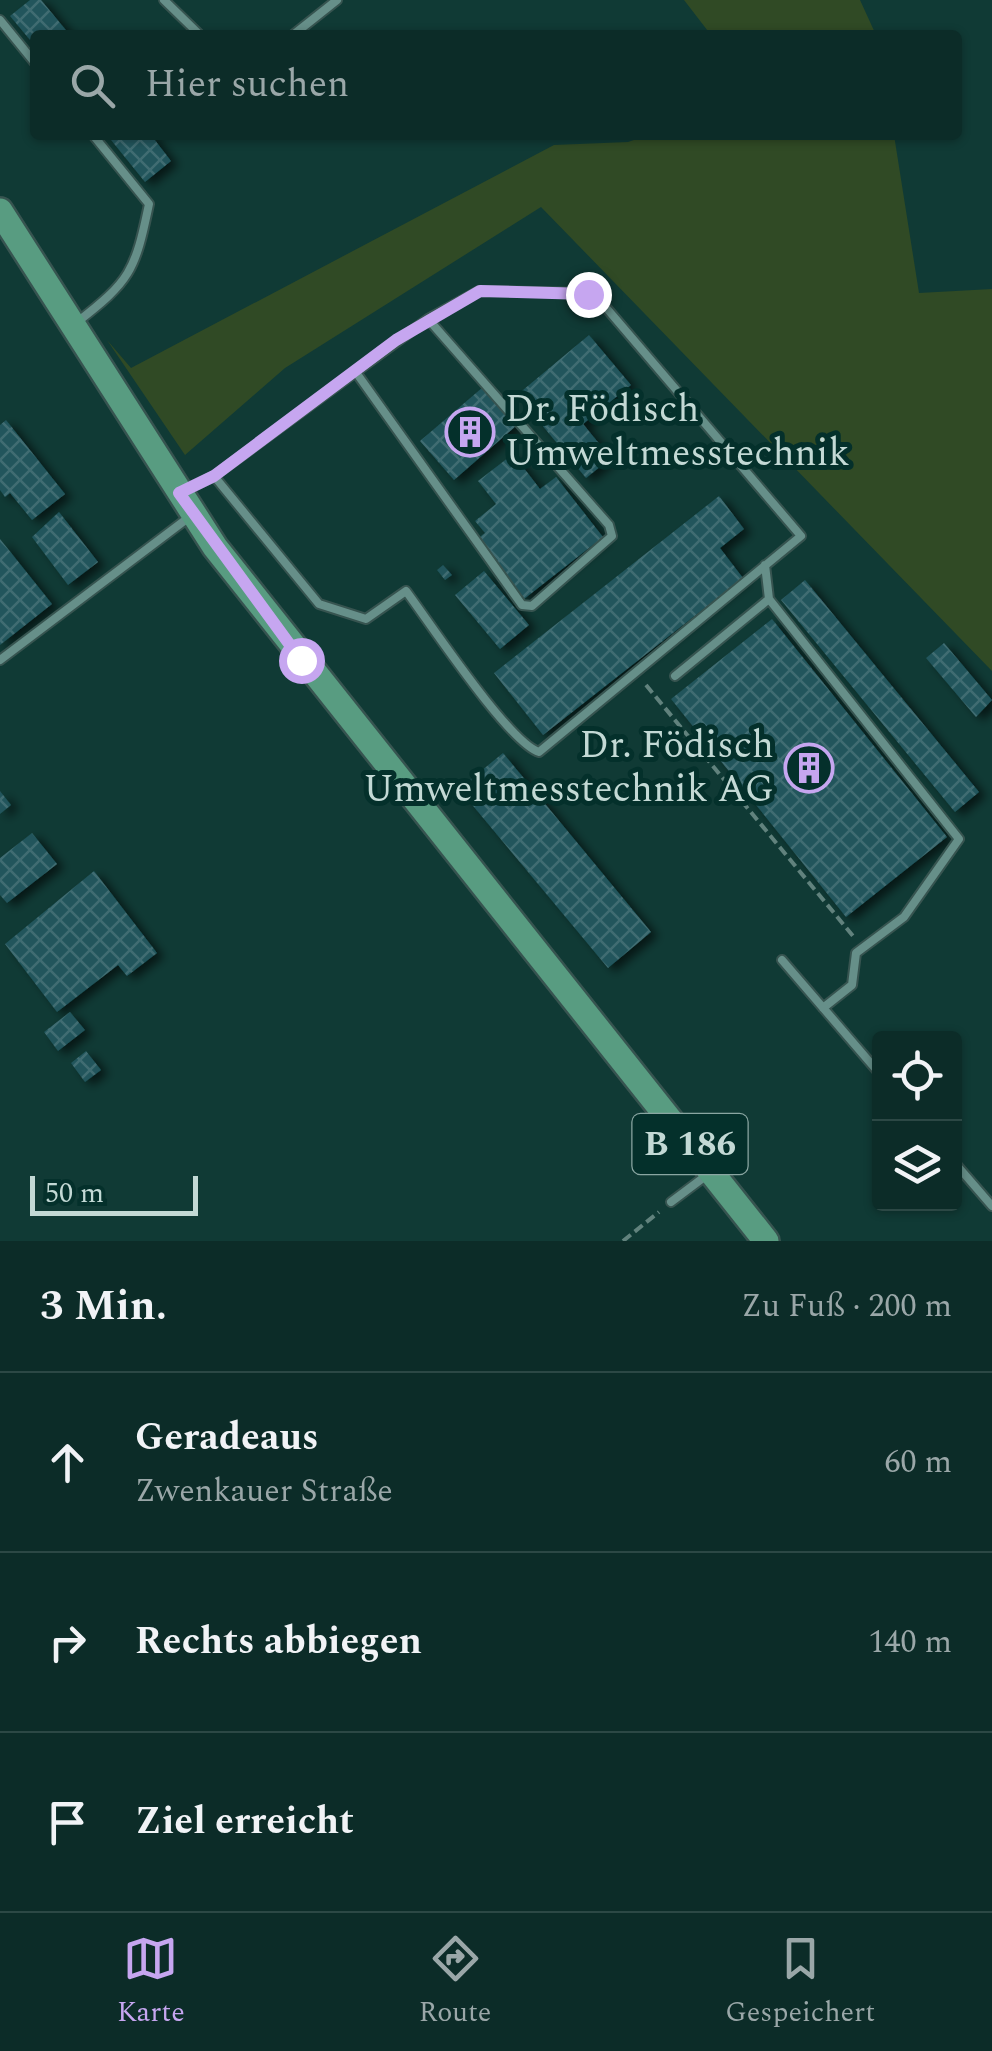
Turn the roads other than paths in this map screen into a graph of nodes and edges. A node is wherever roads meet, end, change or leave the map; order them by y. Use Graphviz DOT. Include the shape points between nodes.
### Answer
graph roads {
  1 [pos="164,0"];
  2 [pos="336,0"];
  3 [pos="0,20"];
  4 [pos="195,30"];
  5 [pos="299,30"];
  6 [pos="30,57"];
  7 [pos="97,140"];
  8 [pos="0,211"];
  9 [pos="428,319"];
  10 [pos="71,327"];
  11 [pos="355,371"];
  12 [pos="214,476"];
  13 [pos="186,504"];
  14 [pos="765,566"];
  15 [pos="769,598"];
  16 [pos="0,660"];
  17 [pos="674,676"];
  18 [pos="782,960"];
  19 [pos="823,1008"];
  20 [pos="872,1065"];
  21 [pos="711,1171"];
  22 [pos="962,1171"];
  23 [pos="670,1202"];
  24 [pos="992,1206"];
  25 [pos="766,1241"];
  1 -- 4 [label="lane"];
  2 -- 5 [label="lane"];
  3 -- 6 [label="lane"];
  7 -- 10 [label="lane" via="149,204 137,261 118,290"];
  8 -- 10 [label="main road, B 186"];
  9 -- 11 [label="lane"];
  9 -- 11 [label="lane" via="609,525 612,536 532,606 522,605 480,551"];
  9 -- 14 [label="lane" via="480,291 597,298 801,536"];
  10 -- 13 [label="main road, B 186"];
  11 -- 12 [label="lane"];
  12 -- 13 [label="lane"];
  12 -- 14 [label="lane" via="319,604 366,618 406,591 527,748 539,752"];
  13 -- 16 [label="lane"];
  13 -- 21 [label="main road, B 186" via="312,674"];
  14 -- 15 [label="lane"];
  15 -- 17 [label="lane"];
  15 -- 19 [label="lane" via="959,839 904,917 856,953 852,986"];
  18 -- 19 [label="lane"];
  19 -- 20 [label="lane"];
  21 -- 23 [label="lane"];
  21 -- 25 [label="main road, B 186"];
  22 -- 24 [label="lane"];
}
